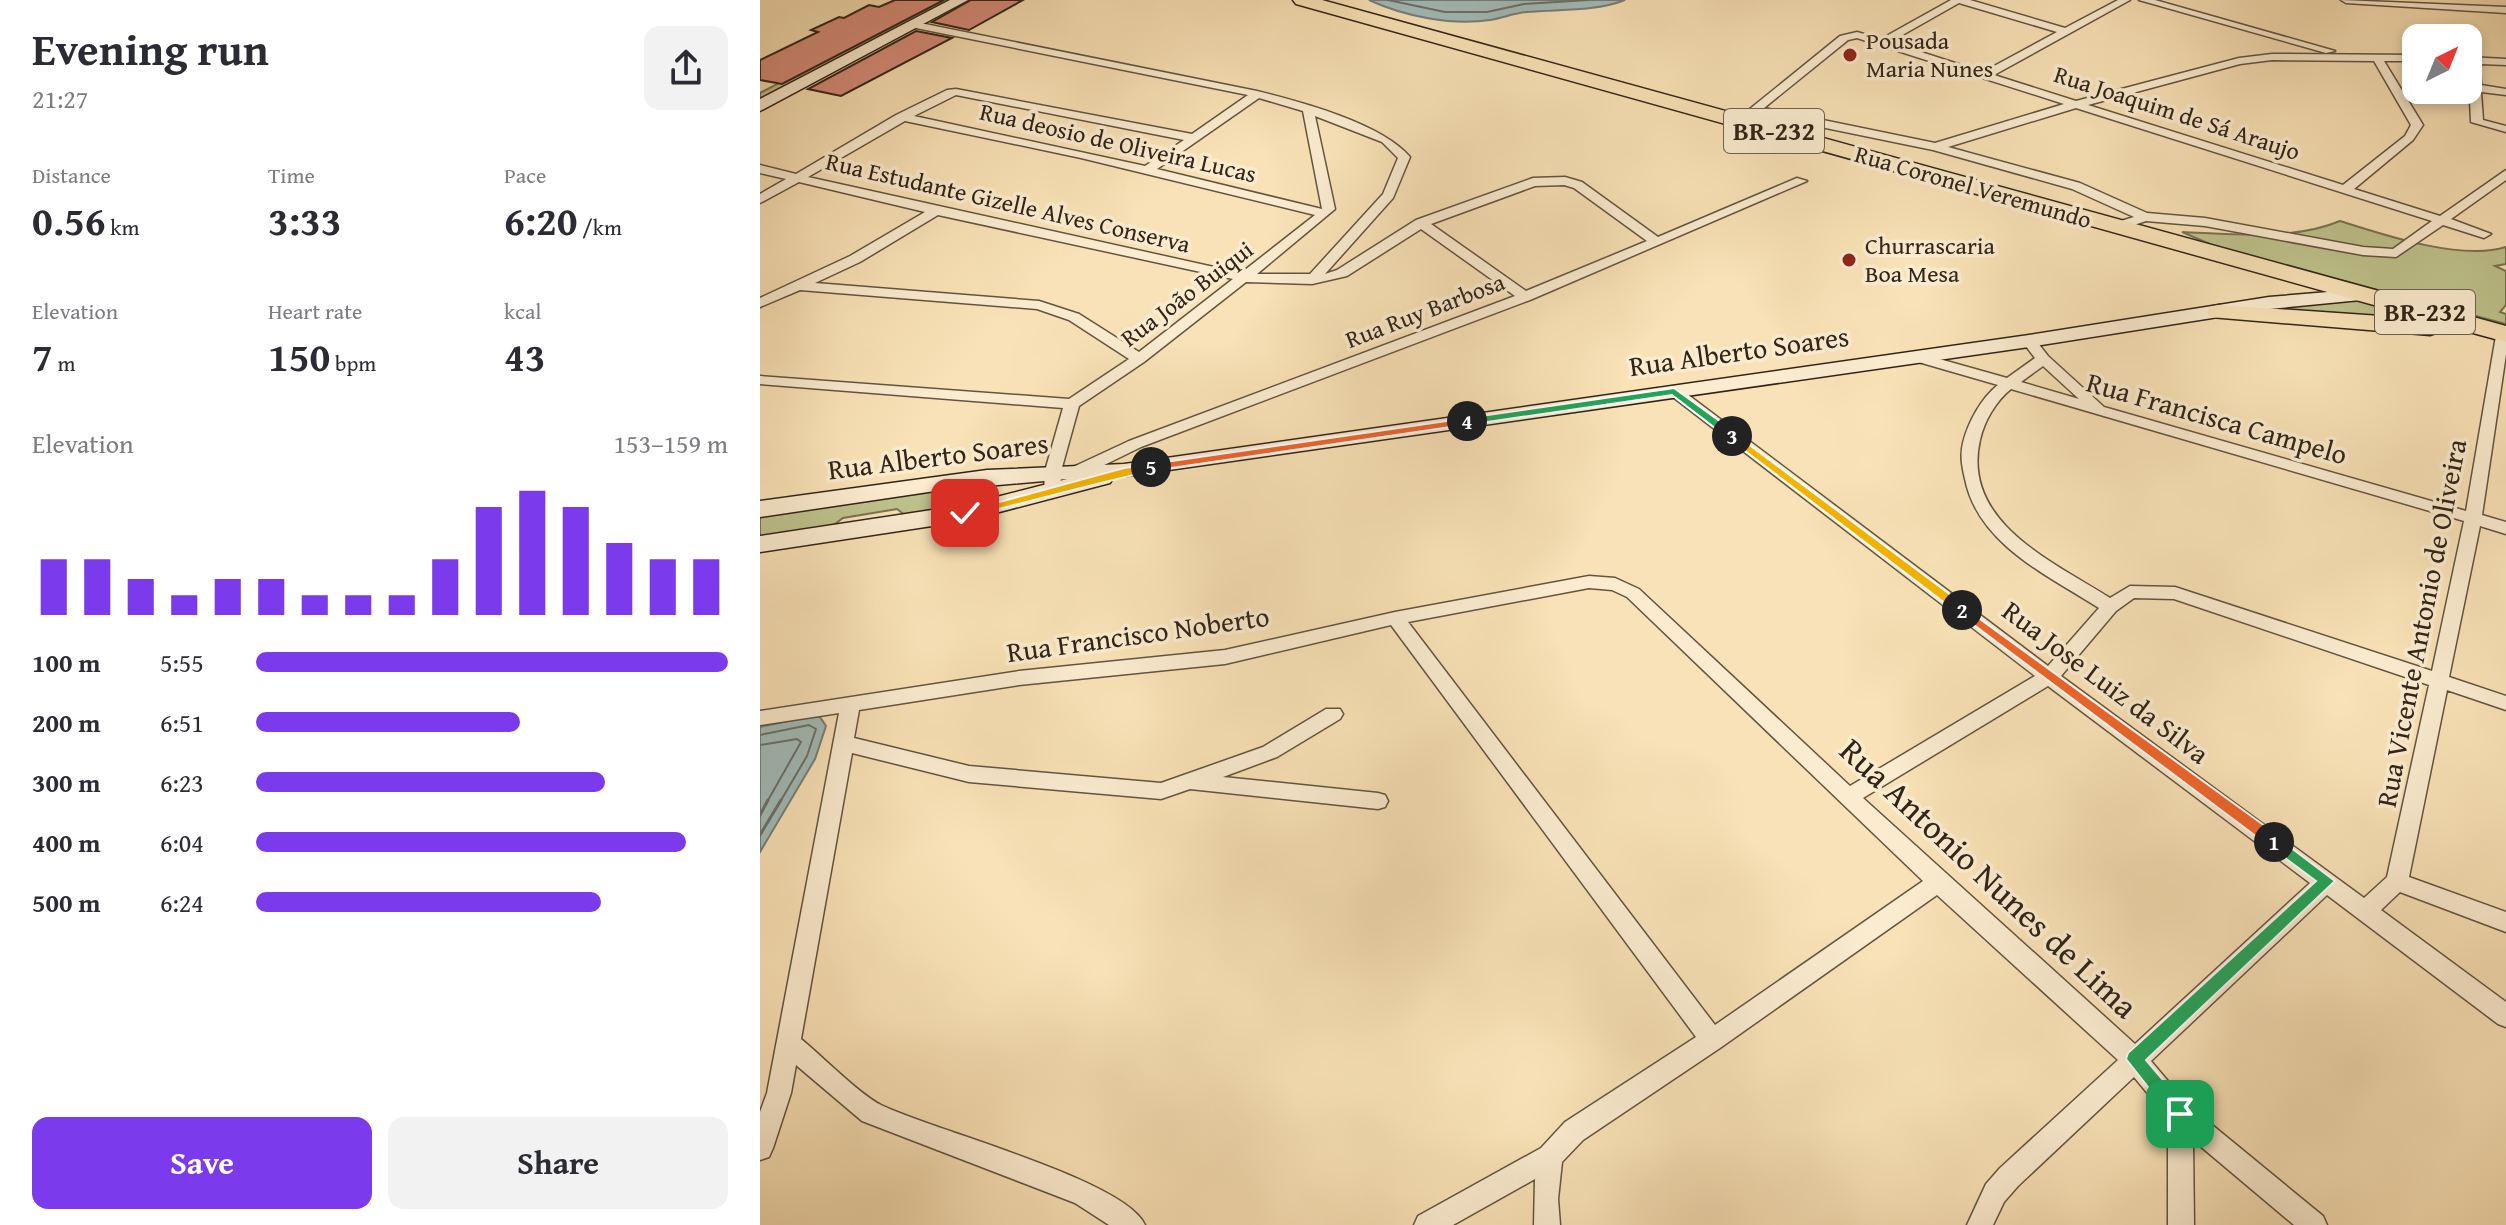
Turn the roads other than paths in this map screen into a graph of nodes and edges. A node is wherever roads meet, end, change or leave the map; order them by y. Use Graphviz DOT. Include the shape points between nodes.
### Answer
graph roads {
  1 [pos="936,0"];
  2 [pos="961,0"];
  3 [pos="1302,0"];
  4 [pos="1958,0"];
  5 [pos="2125,0"];
  6 [pos="2144,0"];
  7 [pos="2346,0"];
  8 [pos="2506,10"];
  9 [pos="915,25"];
  10 [pos="2259,31"];
  11 [pos="2066,32"];
  12 [pos="1883,42"];
  13 [pos="837,52"];
  14 [pos="856,55"];
  15 [pos="2376,56"];
  16 [pos="2272,57"];
  17 [pos="2351,57"];
  18 [pos="2402,57"];
  19 [pos="2482,61"];
  20 [pos="2506,62"];
  21 [pos="1987,74"];
  22 [pos="2482,89"];
  23 [pos="760,92"];
  24 [pos="2506,92"];
  25 [pos="1257,94"];
  26 [pos="2078,104"];
  27 [pos="2477,104"];
  28 [pos="760,106"];
  29 [pos="1308,109"];
  30 [pos="1749,116"];
  31 [pos="900,117"];
  32 [pos="2506,129"];
  33 [pos="1194,138"];
  34 [pos="1935,147"];
  35 [pos="760,169"];
  36 [pos="1148,170"];
  37 [pos="2506,174"];
  38 [pos="796,178"];
  39 [pos="1801,181"];
  40 [pos="2345,190"];
  41 [pos="760,199"];
  42 [pos="936,211"];
  43 [pos="1325,214"];
  44 [pos="2145,217"];
  45 [pos="2443,222"];
  46 [pos="1421,223"];
  47 [pos="2116,227"];
  48 [pos="2484,234"];
  49 [pos="1654,240"];
  50 [pos="2245,264"];
  51 [pos="1247,278"];
  52 [pos="1312,280"];
  53 [pos="795,285"];
  54 [pos="2364,295"];
  55 [pos="1525,297"];
  56 [pos="760,303"];
  57 [pos="2269,303"];
  58 [pos="2219,312"];
  59 [pos="2498,332"];
  60 [pos="2029,341"];
  61 [pos="1913,356"];
  62 [pos="1139,359"];
  63 [pos="2043,359"];
  64 [pos="760,380"];
  65 [pos="2006,385"];
  66 [pos="1674,391"];
  67 [pos="1072,404"];
  68 [pos="2102,411"];
  69 [pos="1064,481"];
  70 [pos="760,509"];
  71 [pos="2473,519"];
  72 [pos="2506,528"];
  73 [pos="760,544"];
  74 [pos="1615,584"];
  75 [pos="2110,607"];
  76 [pos="1395,618"];
  77 [pos="2049,677"];
  78 [pos="2439,681"];
  79 [pos="851,703"];
  80 [pos="2506,703"];
  81 [pos="1333,714"];
  82 [pos="760,718"];
  83 [pos="843,743"];
  84 [pos="1187,781"];
  85 [pos="1850,796"];
  86 [pos="1378,801"];
  87 [pos="2327,881"];
  88 [pos="1938,882"];
  89 [pos="2397,882"];
  90 [pos="2366,910"];
  91 [pos="2506,922"];
  92 [pos="2506,1016"];
  93 [pos="1712,1040"];
  94 [pos="788,1043"];
  95 [pos="2134,1059"];
  96 [pos="2180,1114"];
  97 [pos="760,1148"];
  98 [pos="1550,1157"];
  99 [pos="1132,1225"];
  100 [pos="1427,1225"];
  101 [pos="1547,1225"];
  102 [pos="1980,1225"];
  103 [pos="2181,1225"];
  104 [pos="2314,1225"];
  1 -- 13 [label="main road"];
  2 -- 9 [label="main road"];
  3 -- 30 [label="highway, Rua Coronel Veremundo / BR-232"];
  4 -- 11 [label="street"];
  4 -- 12 [label="street"];
  5 -- 11 [label="street"];
  6 -- 10 [label="street"];
  7 -- 8 [label="street"];
  9 -- 14 [label="main road"];
  9 -- 25 [label="street"];
  10 -- 16 [label="street" via="2279,45"];
  10 -- 17 [label="street"];
  11 -- 21 [label="street"];
  12 -- 21 [label="street, Rua Joaquim de Sá Araujo"];
  12 -- 30 [label="street, Rua Joaquim de Sá Araujo" via="1857,35 1844,38"];
  13 -- 14 [label="main road"];
  13 -- 23 [label="main road"];
  14 -- 28 [label="main road"];
  15 -- 17 [label="street"];
  15 -- 18 [label="street"];
  15 -- 40 [label="street" via="2417,125 2409,138"];
  16 -- 17 [label="street"];
  16 -- 26 [label="street" via="2201,70"];
  19 -- 20 [label="street"];
  21 -- 26 [label="street, Rua Joaquim de Sá Araujo"];
  22 -- 24 [label="street"];
  25 -- 29 [label="street"];
  25 -- 33 [label="street"];
  26 -- 34 [label="street"];
  26 -- 40 [label="street, Rua Joaquim de Sá Araujo"];
  27 -- 32 [label="street" via="2478,123"];
  29 -- 43 [label="street" via="1329,209"];
  29 -- 52 [label="street" via="1386,140 1404,157 1389,195"];
  30 -- 34 [label="street"];
  30 -- 47 [label="highway, Rua Coronel Veremundo / BR-232"];
  31 -- 33 [label="street" via="956,92"];
  31 -- 36 [label="street, Rua deosio de Oliveira Lucas"];
  31 -- 38 [label="street"];
  33 -- 36 [label="street"];
  34 -- 44 [label="street" via="2076,186"];
  35 -- 38 [label="street, Rua Estudante Gizelle Alves Conserva"];
  36 -- 43 [label="street, Rua deosio de Oliveira Lucas"];
  37 -- 45 [label="street"];
  38 -- 41 [label="street"];
  38 -- 42 [label="street, Rua Estudante Gizelle Alves Conserva"];
  39 -- 49 [label="street, Rua Ruy Barbosa"];
  40 -- 45 [label="street, Rua Joaquim de Sá Araujo"];
  42 -- 51 [label="street, Rua Estudante Gizelle Alves Conserva"];
  42 -- 53 [label="street" via="855,259"];
  43 -- 51 [label="street, Rua João Buiqui"];
  44 -- 45 [label="street" via="2220,224 2380,253 2404,250"];
  44 -- 47 [label="street"];
  45 -- 48 [label="street, Rua Joaquim de Sá Araujo"];
  46 -- 49 [label="street, Rua Estudante Gizelle Alves Conserva" via="1533,182 1565,181"];
  46 -- 52 [label="street, Rua Estudante Gizelle Alves Conserva" via="1342,273"];
  46 -- 55 [label="street"];
  47 -- 50 [label="highway, Rua Coronel Veremundo / BR-232"];
  49 -- 55 [label="street, Rua Ruy Barbosa"];
  50 -- 54 [label="highway, Rua Coronel Veremundo / BR-232"];
  50 -- 57 [label="highway" via="2267,283"];
  51 -- 52 [label="street, Rua Estudante Gizelle Alves Conserva"];
  51 -- 62 [label="street, Rua João Buiqui"];
  53 -- 56 [label="street"];
  53 -- 62 [label="street" via="1039,305 1074,317"];
  54 -- 57 [label="main road, Rua Alberto Soares"];
  54 -- 59 [label="highway, Rua Coronel Veremundo / BR-232"];
  55 -- 69 [label="street, Rua Ruy Barbosa" via="1135,444"];
  57 -- 58 [label="main road, Rua Alberto Soares"];
  58 -- 59 [label="highway"];
  58 -- 60 [label="main road, Rua Alberto Soares"];
  59 -- 71 [label="street, Rua Vicente Antonio de Oliveira"];
  60 -- 61 [label="main road, Rua Alberto Soares"];
  60 -- 63 [label="street"];
  61 -- 65 [label="street, Rua Francisca Campelo"];
  61 -- 66 [label="main road, Rua Alberto Soares"];
  62 -- 67 [label="street, Rua João Buiqui"];
  63 -- 65 [label="street"];
  63 -- 68 [label="street"];
  64 -- 67 [label="street"];
  65 -- 68 [label="street, Rua Francisca Campelo"];
  65 -- 75 [label="street" via="1974,430 1968,456 1977,500 1986,517 2017,547"];
  66 -- 69 [label="main road, Rua Alberto Soares"];
  66 -- 77 [label="street, Rua Jose Luiz da Silva"];
  67 -- 69 [label="street"];
  68 -- 71 [label="street, Rua Francisca Campelo"];
  69 -- 70 [label="main road, Rua Alberto Soares" via="975,479"];
  69 -- 73 [label="main road, Rua Alberto Soares" via="965,513"];
  71 -- 72 [label="street, Rua Francisca Campelo"];
  71 -- 78 [label="street, Rua Vicente Antonio de Oliveira"];
  74 -- 76 [label="street, Rua Francisco Noberto" via="1589,582"];
  74 -- 85 [label="street, Rua Antonio Nunes de Lima" via="1633,593"];
  75 -- 77 [label="street"];
  75 -- 78 [label="street" via="2130,592 2175,593"];
  76 -- 79 [label="street, Rua Francisco Noberto" via="1225,657 1019,678"];
  76 -- 93 [label="street"];
  77 -- 85 [label="street"];
  77 -- 87 [label="street, Rua Jose Luiz da Silva"];
  78 -- 80 [label="street"];
  78 -- 89 [label="street, Rua Vicente Antonio de Oliveira"];
  79 -- 82 [label="street, Rua Francisco Noberto"];
  79 -- 83 [label="street"];
  81 -- 84 [label="street" via="1270,752"];
  83 -- 84 [label="street" via="969,774 1161,791"];
  83 -- 94 [label="street"];
  84 -- 86 [label="street"];
  85 -- 88 [label="street, Rua Antonio Nunes de Lima"];
  87 -- 90 [label="street, Rua Jose Luiz da Silva"];
  87 -- 95 [label="street"];
  88 -- 93 [label="street"];
  88 -- 95 [label="street, Rua Antonio Nunes de Lima"];
  89 -- 90 [label="street"];
  89 -- 91 [label="street"];
  90 -- 92 [label="street, Rua Jose Luiz da Silva"];
  93 -- 98 [label="street" via="1574,1131"];
  94 -- 97 [label="street" via="779,1093"];
  94 -- 99 [label="street" via="871,1113 1083,1193"];
  95 -- 96 [label="street, Rua Antonio Nunes de Lima"];
  95 -- 102 [label="street" via="2009,1177"];
  96 -- 103 [label="street"];
  96 -- 104 [label="street, Rua Antonio Nunes de Lima"];
  98 -- 100 [label="street"];
  98 -- 101 [label="street"];
}
